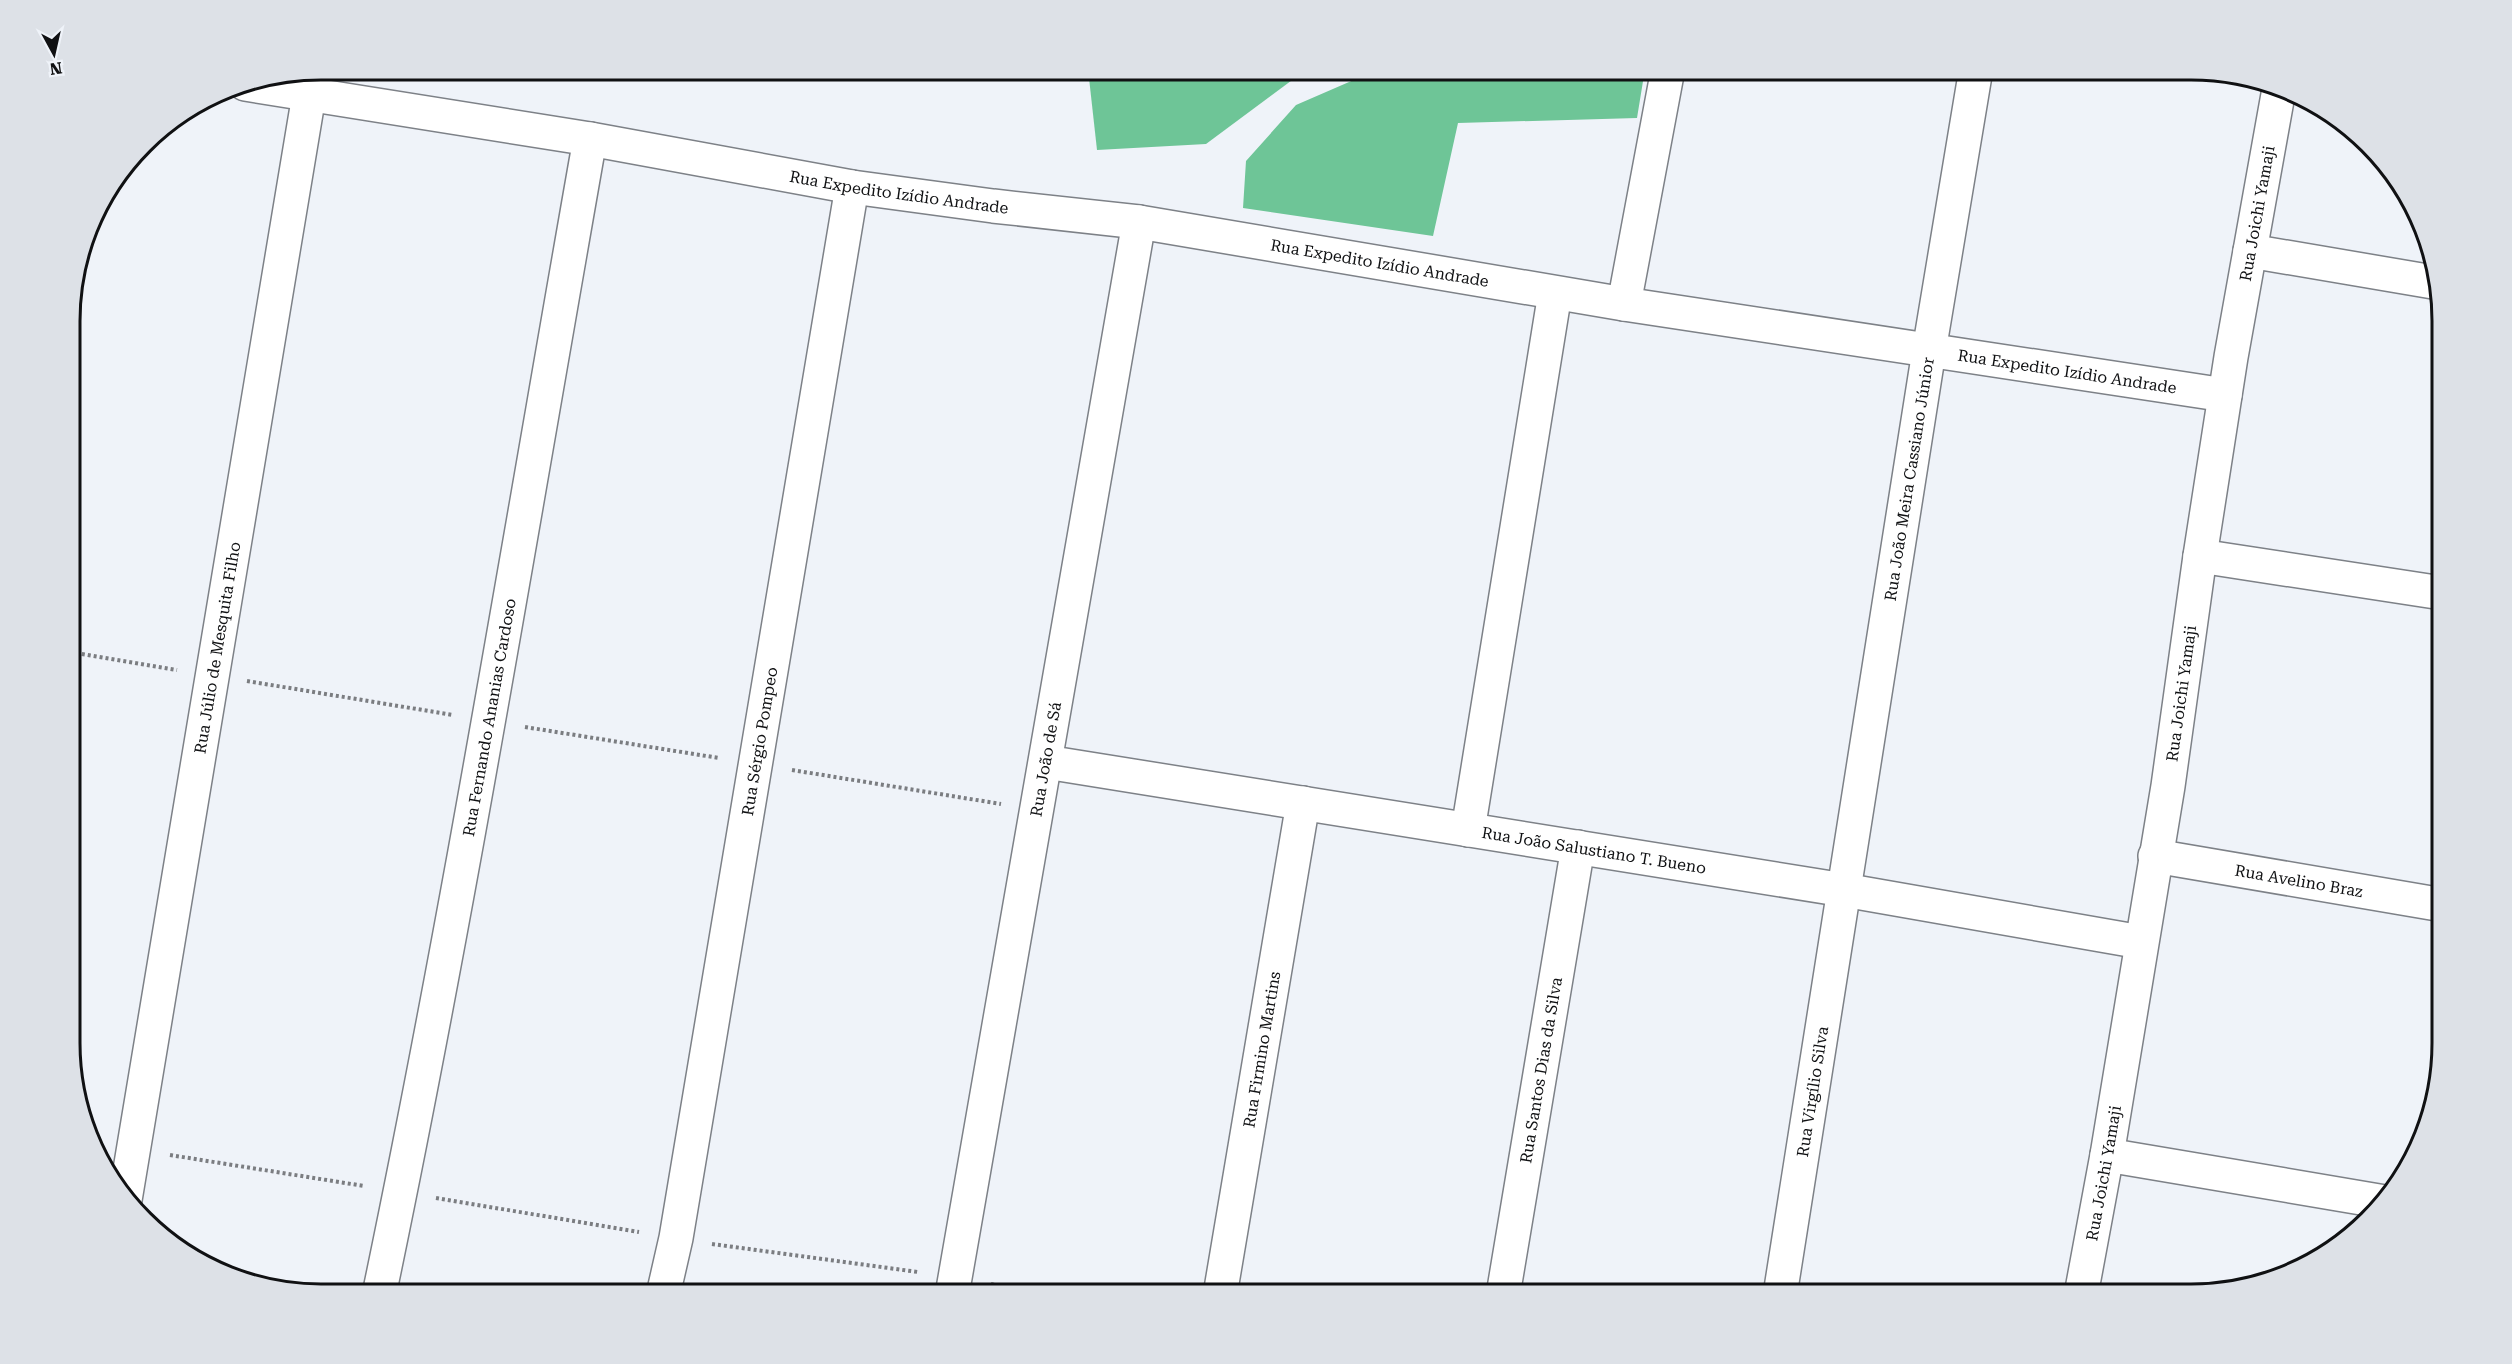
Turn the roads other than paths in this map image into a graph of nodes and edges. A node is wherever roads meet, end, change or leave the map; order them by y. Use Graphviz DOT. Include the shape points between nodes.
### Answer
graph roads {
  1 [pos="1666,80"];
  2 [pos="1974,80"];
  3 [pos="262,87"];
  4 [pos="309,95"];
  5 [pos="2278,96"];
  6 [pos="590,139"];
  7 [pos="852,187"];
  8 [pos="1139,222"];
  9 [pos="2250,251"];
  10 [pos="2429,281"];
  11 [pos="1555,293"];
  12 [pos="1624,304"];
  13 [pos="1929,351"];
  14 [pos="2225,395"];
  15 [pos="2200,556"];
  16 [pos="2432,591"];
  17 [pos="1046,762"];
  18 [pos="1303,803"];
  19 [pos="1468,830"];
  20 [pos="1578,847"];
  21 [pos="2155,856"];
  22 [pos="1844,890"];
  23 [pos="2432,903"];
  24 [pos="2141,942"];
  25 [pos="2107,1155"];
  26 [pos="127,1187"];
  27 [pos="2374,1200"];
  28 [pos="381,1285"];
  29 [pos="665,1285"];
  30 [pos="953,1285"];
  31 [pos="1222,1285"];
  32 [pos="1505,1285"];
  33 [pos="1782,1285"];
  34 [pos="2083,1285"];
  1 -- 12 [label="street"];
  2 -- 13 [label="street, Rua João Meira Cassiano Júnior"];
  3 -- 4 [label="street, Rua Expedito Izídio Andrade"];
  4 -- 6 [label="street, Rua Expedito Izídio Andrade"];
  4 -- 26 [label="street, Rua Júlio de Mesquita Filho"];
  5 -- 9 [label="street, Rua Joichi Yamaji"];
  6 -- 7 [label="street, Rua Expedito Izídio Andrade"];
  6 -- 28 [label="street, Rua Fernando Ananias Cardoso" via="488,721"];
  7 -- 8 [label="street, Rua Expedito Izídio Andrade"];
  7 -- 29 [label="street, Rua Sérgio Pompeo"];
  8 -- 11 [label="street, Rua Expedito Izídio Andrade"];
  8 -- 17 [label="street, Rua João de Sá"];
  9 -- 10 [label="street"];
  9 -- 14 [label="street, Rua Joichi Yamaji"];
  11 -- 12 [label="street, Rua Expedito Izídio Andrade"];
  11 -- 19 [label="street"];
  12 -- 13 [label="street, Rua Expedito Izídio Andrade"];
  13 -- 14 [label="street, Rua Expedito Izídio Andrade"];
  13 -- 22 [label="street, Rua João Meira Cassiano Júnior"];
  14 -- 15 [label="street, Rua Joichi Yamaji"];
  15 -- 16 [label="street"];
  15 -- 21 [label="street, Rua Joichi Yamaji"];
  17 -- 18 [label="street, Rua João Salustiano T. Bueno"];
  17 -- 30 [label="street, Rua João de Sá"];
  18 -- 19 [label="street, Rua João Salustiano T. Bueno"];
  18 -- 31 [label="street, Rua Firmino Martins"];
  19 -- 20 [label="street, Rua João Salustiano T. Bueno"];
  20 -- 22 [label="street, Rua João Salustiano T. Bueno"];
  20 -- 32 [label="street, Rua Santos Dias da Silva"];
  21 -- 23 [label="street, Rua Avelino Braz"];
  21 -- 24 [label="street, Rua Joichi Yamaji"];
  22 -- 24 [label="street, Rua João Salustiano T. Bueno"];
  22 -- 33 [label="street, Rua Virgílio Silva"];
  24 -- 25 [label="street, Rua Joichi Yamaji"];
  25 -- 27 [label="street"];
  25 -- 34 [label="street, Rua Joichi Yamaji"];
}
